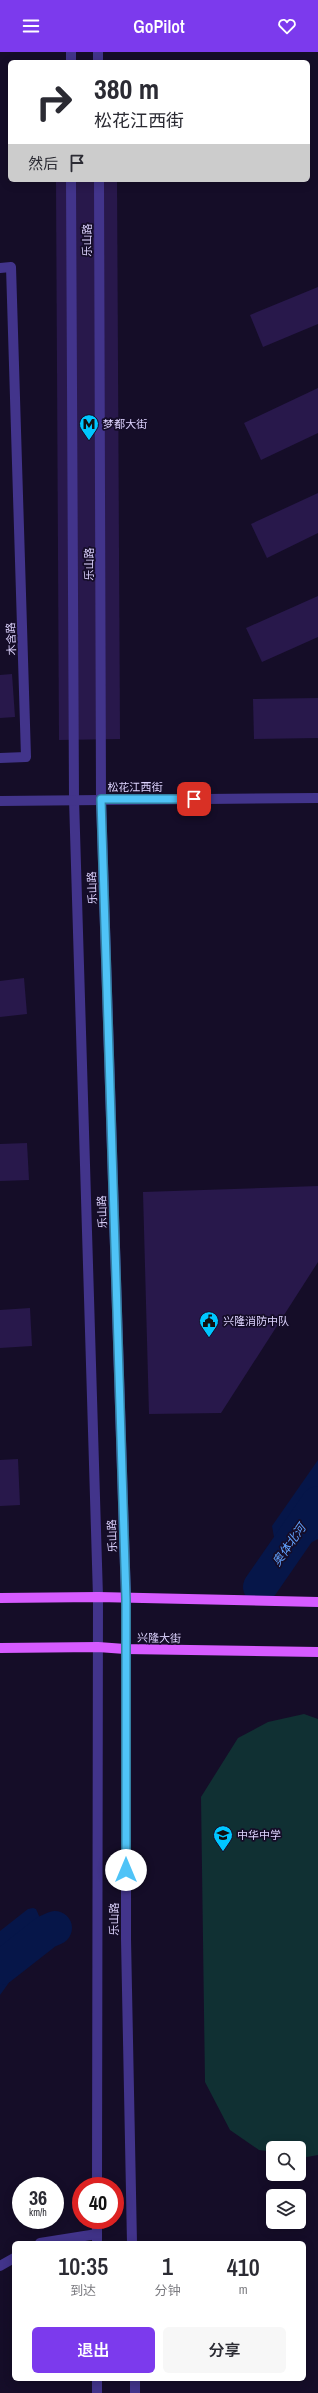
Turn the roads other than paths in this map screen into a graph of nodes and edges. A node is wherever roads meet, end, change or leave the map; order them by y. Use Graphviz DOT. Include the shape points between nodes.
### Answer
graph roads {
  1 [pos="71,182"];
  2 [pos="99,182"];
  3 [pos="0,268"];
  4 [pos="0,758"];
  5 [pos="318,798"];
  6 [pos="74,799"];
  7 [pos="101,799"];
  8 [pos="0,800"];
  9 [pos="98,1597"];
  10 [pos="0,1598"];
  11 [pos="126,1599"];
  12 [pos="318,1602"];
  13 [pos="98,1646"];
  14 [pos="0,1648"];
  15 [pos="125,1649"];
  16 [pos="318,1652"];
  17 [pos="97,2177"];
  18 [pos="97,2238"];
  19 [pos="63,2241"];
  20 [pos="132,2241"];
  21 [pos="12,2259"];
  22 [pos="0,2266"];
  23 [pos="97,2381"];
  24 [pos="134,2381"];
  25 [pos="97,2393"];
  26 [pos="135,2393"];
  1 -- 6 [label="street, 乐山路"];
  2 -- 7 [label="street, 乐山路"];
  3 -- 4 [label="street, 木含路" via="11,267 26,757"];
  5 -- 7 [label="street, 松花江西街"];
  6 -- 7 [label="street, 松花江西街"];
  6 -- 8 [label="street, 松花江西街"];
  6 -- 9 [label="street, 乐山路"];
  7 -- 11 [label="street, 乐山路"];
  9 -- 10 [label="main road"];
  9 -- 11 [label="main road"];
  9 -- 13 [label="street, 乐山路"];
  11 -- 12 [label="main road"];
  11 -- 15 [label="street, 乐山路"];
  13 -- 14 [label="main road, 兴隆大街"];
  13 -- 15 [label="main road, 兴隆大街"];
  13 -- 17 [label="street, 乐山路"];
  15 -- 16 [label="main road, 兴隆大街"];
  15 -- 20 [label="street, 乐山路" via="126,1939"];
  18 -- 19 [label="street"];
  21 -- 22 [label="street"];
  23 -- 25 [label="street"];
  24 -- 26 [label="street"];
}
